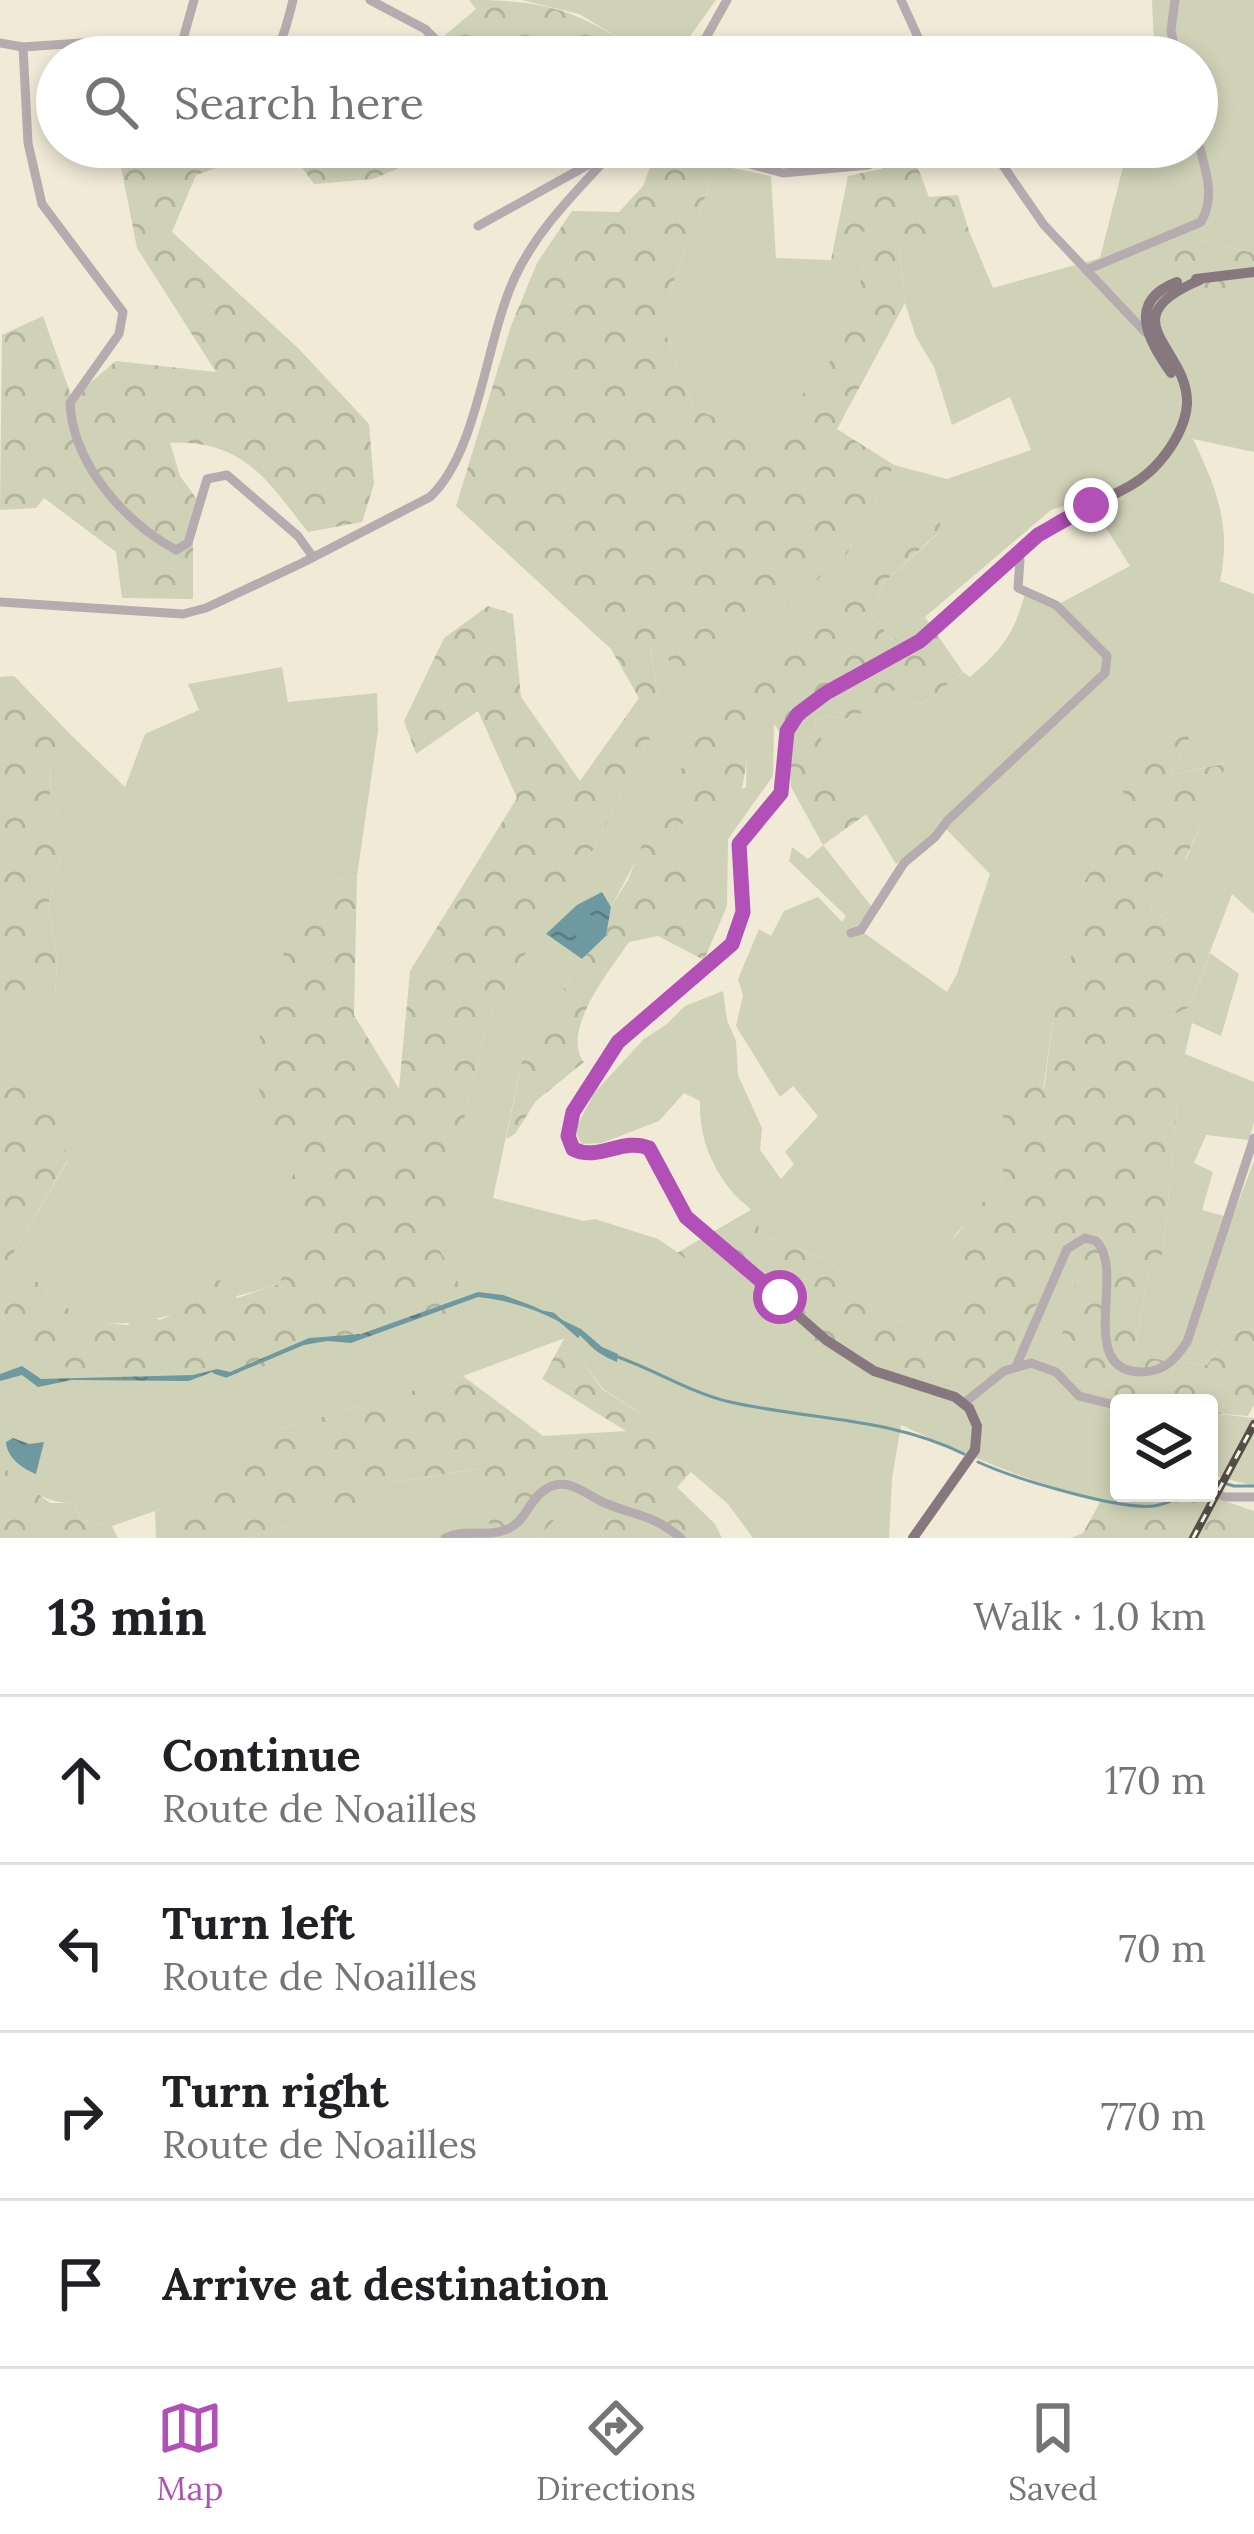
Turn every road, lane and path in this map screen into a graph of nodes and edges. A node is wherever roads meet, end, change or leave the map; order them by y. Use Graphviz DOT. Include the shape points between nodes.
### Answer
graph roads {
  1 [pos="194,0"];
  2 [pos="293,0"];
  3 [pos="370,0"];
  4 [pos="727,0"];
  5 [pos="901,0"];
  6 [pos="1174,0"];
  7 [pos="184,36"];
  8 [pos="282,36"];
  9 [pos="432,36"];
  10 [pos="707,36"];
  11 [pos="917,36"];
  12 [pos="1172,36"];
  13 [pos="0,44"];
  14 [pos="36,46"];
  15 [pos="23,47"];
  16 [pos="582,168"];
  17 [pos="599,168"];
  18 [pos="764,168"];
  19 [pos="836,168"];
  20 [pos="1005,168"];
  21 [pos="1205,168"];
  22 [pos="478,226"];
  23 [pos="1085,270"];
  24 [pos="1254,272"];
  25 [pos="1146,319"];
  26 [pos="1184,416"];
  27 [pos="1015,554"];
  28 [pos="313,557"];
  29 [pos="0,602"];
  30 [pos="851,934"];
  31 [pos="1254,1138"];
  32 [pos="1017,1364"];
  33 [pos="964,1403"];
  34 [pos="1110,1404"];
  35 [pos="1218,1492"];
  36 [pos="1254,1497"];
  37 [pos="445,1538"];
  38 [pos="681,1538"];
  39 [pos="913,1538"];
  1 -- 7 [label="street"];
  2 -- 8 [label="street"];
  3 -- 9 [label="street"];
  4 -- 10 [label="street"];
  5 -- 11 [label="street"];
  6 -- 12 [label="street"];
  13 -- 15 [label="street"];
  14 -- 15 [label="street"];
  15 -- 28 [label="street" via="28,142 43,204 123,312 119,334 70,403 91,465 112,499 176,550 188,543 206,479 227,475"];
  16 -- 22 [label="street"];
  17 -- 28 [label="street" via="543,230 515,276 446,482"];
  18 -- 19 [label="street"];
  20 -- 23 [label="street"];
  21 -- 23 [label="street" via="1211,192 1201,222"];
  23 -- 25 [label="street"];
  24 -- 25 [label="main road" via="1165,287"];
  25 -- 26 [label="main road"];
  25 -- 26 [label="main road" via="1186,394"];
  26 -- 27 [label="main road" via="1146,476 1058,520"];
  27 -- 30 [label="street" via="1018,588 1056,605 1102,648 1105,673 904,862"];
  27 -- 33 [label="main road" via="920,641 791,722 781,793 739,844 743,912 732,944 624,1035 576,1104 568,1132 583,1154 649,1148 686,1217 826,1340 884,1376"];
  28 -- 29 [label="street" via="183,614"];
  31 -- 32 [label="street" via="1186,1342 1170,1364 1139,1372 1114,1360 1105,1255 1085,1238 1067,1249"];
  32 -- 33 [label="street"];
  32 -- 34 [label="street" via="1045,1366 1079,1396"];
  33 -- 39 [label="main road" via="977,1426 976,1446"];
  35 -- 36 [label="street"];
  37 -- 38 [label="street" via="514,1527 548,1486 568,1484"];
}
